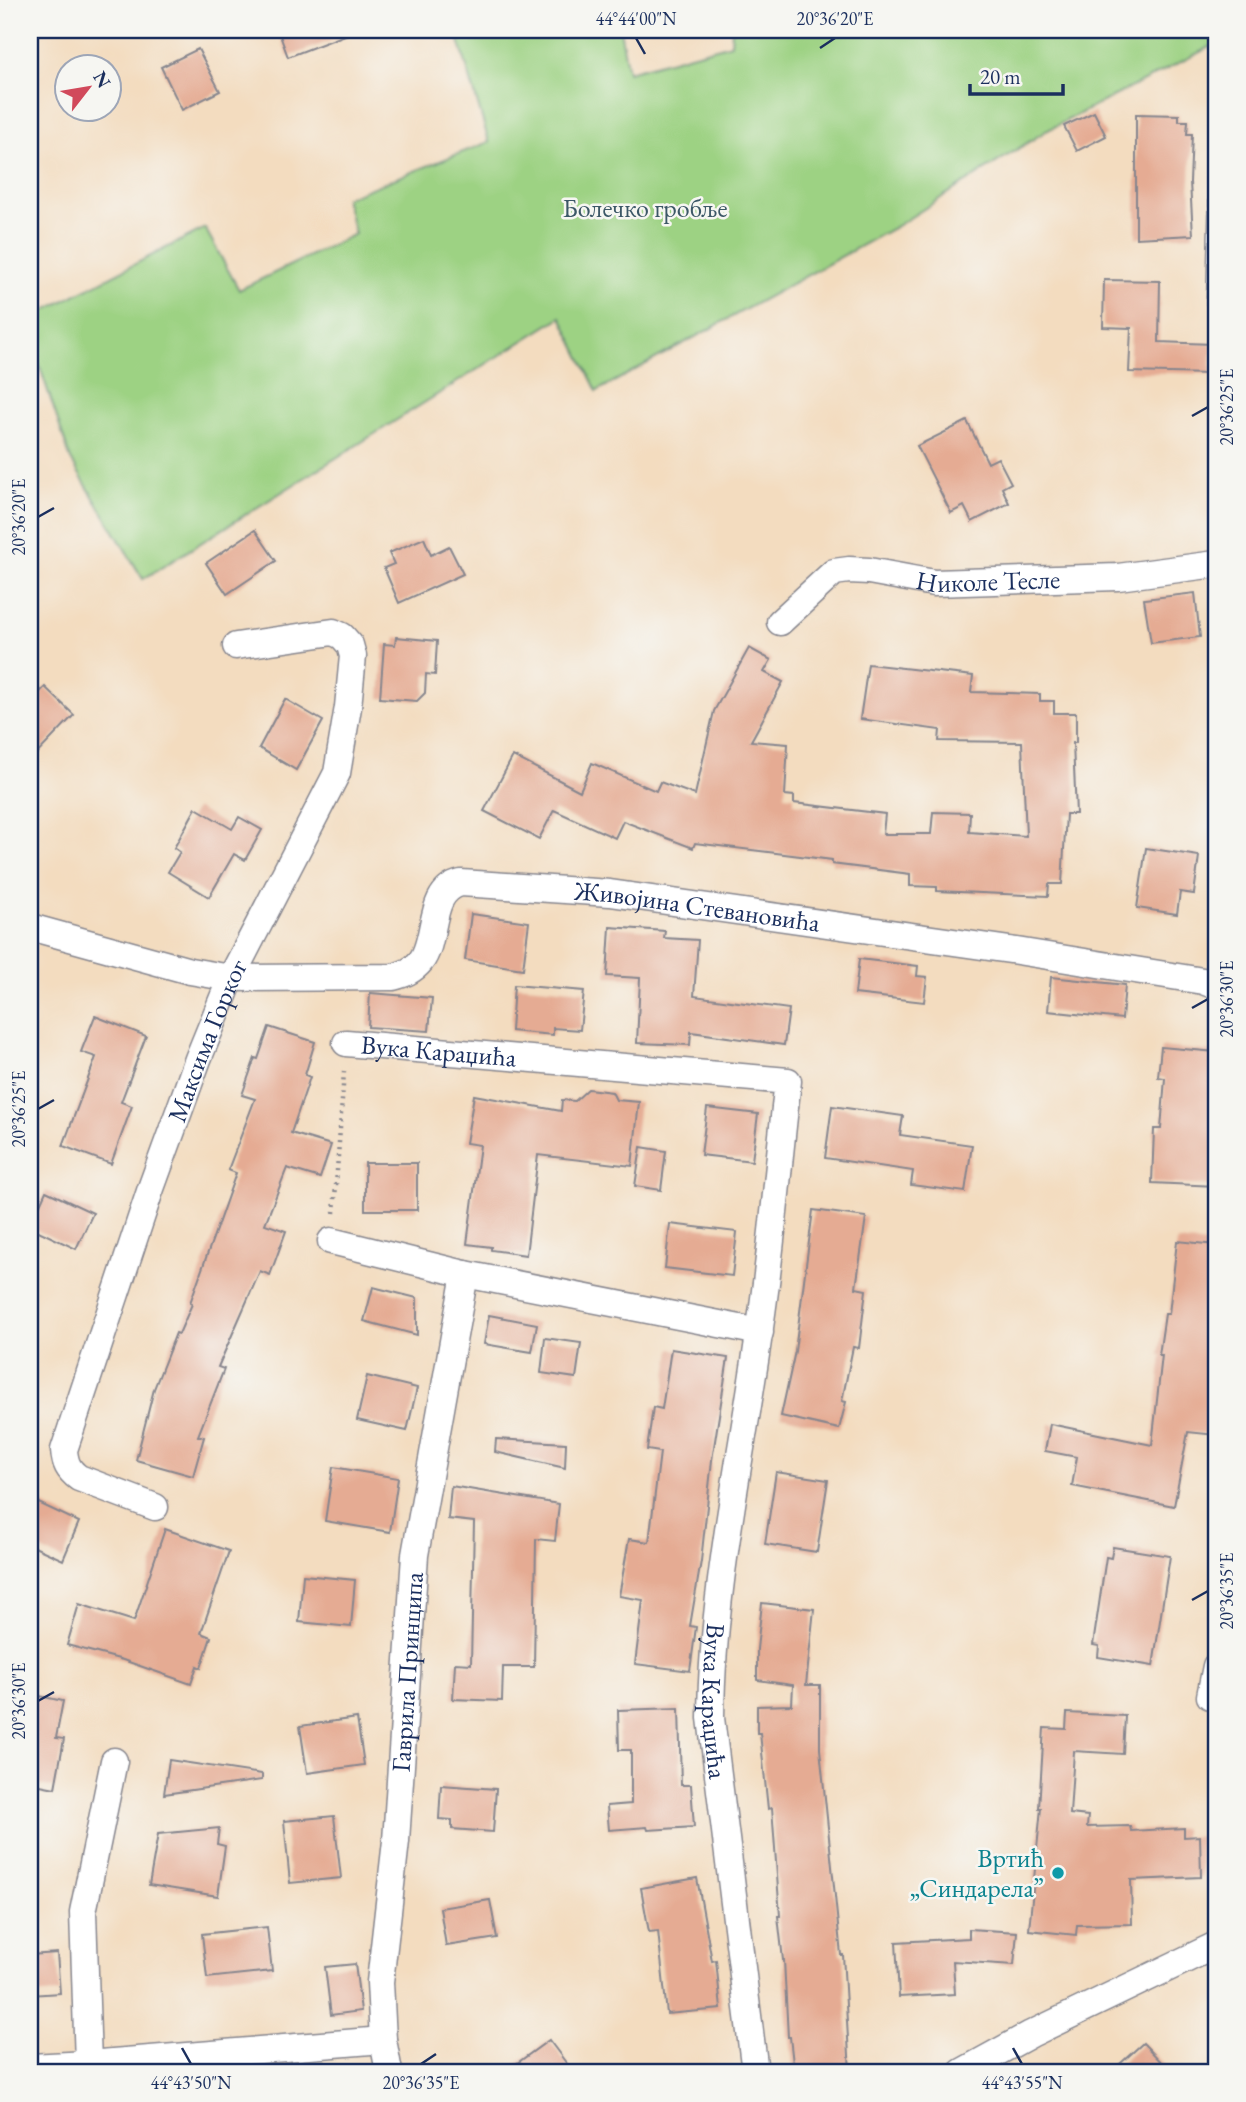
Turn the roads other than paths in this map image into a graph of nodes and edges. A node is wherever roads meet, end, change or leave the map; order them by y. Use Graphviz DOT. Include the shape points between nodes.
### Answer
graph roads {
  1 [pos="1216,189"];
  2 [pos="1213,304"];
  3 [pos="1216,564"];
  4 [pos="780,622"];
  5 [pos="236,646"];
  6 [pos="30,927"];
  7 [pos="231,978"];
  8 [pos="1216,986"];
  9 [pos="346,1043"];
  10 [pos="331,1241"];
  11 [pos="465,1275"];
  12 [pos="760,1332"];
  13 [pos="155,1507"];
  14 [pos="1216,1666"];
  15 [pos="1210,1696"];
  16 [pos="114,1761"];
  17 [pos="1216,1945"];
  18 [pos="383,2040"];
  19 [pos="88,2064"];
  20 [pos="30,2067"];
  21 [pos="389,2072"];
  22 [pos="755,2072"];
  23 [pos="962,2072"];
  1 -- 2 [label="lane"];
  3 -- 4 [label="street, Николе Тесле" via="1118,577 971,583 934,583 849,570 834,572"];
  5 -- 7 [label="street, Максима Горког" via="334,632 350,645 353,667 337,773"];
  6 -- 7 [label="street, Живојина Стевановића"];
  7 -- 8 [label="street, Живојина Стевановића" via="405,974 422,960 446,890 461,883 610,893 1004,949"];
  7 -- 13 [label="street, Максима Горког" via="150,1191 64,1450 64,1461 79,1478"];
  9 -- 12 [label="street, Вука Караџића" via="788,1081"];
  10 -- 11 [label="street"];
  11 -- 12 [label="street"];
  11 -- 18 [label="street, Гаврила Принципа" via="415,1555 396,1842 380,1982"];
  12 -- 22 [label="street, Вука Караџића" via="721,1577 711,1676 711,1718"];
  14 -- 15 [label="street"];
  16 -- 19 [label="street" via="83,1913"];
  17 -- 23 [label="street"];
  18 -- 19 [label="street"];
  18 -- 21 [label="street, Гаврила Принципа"];
  19 -- 20 [label="street"];
}
